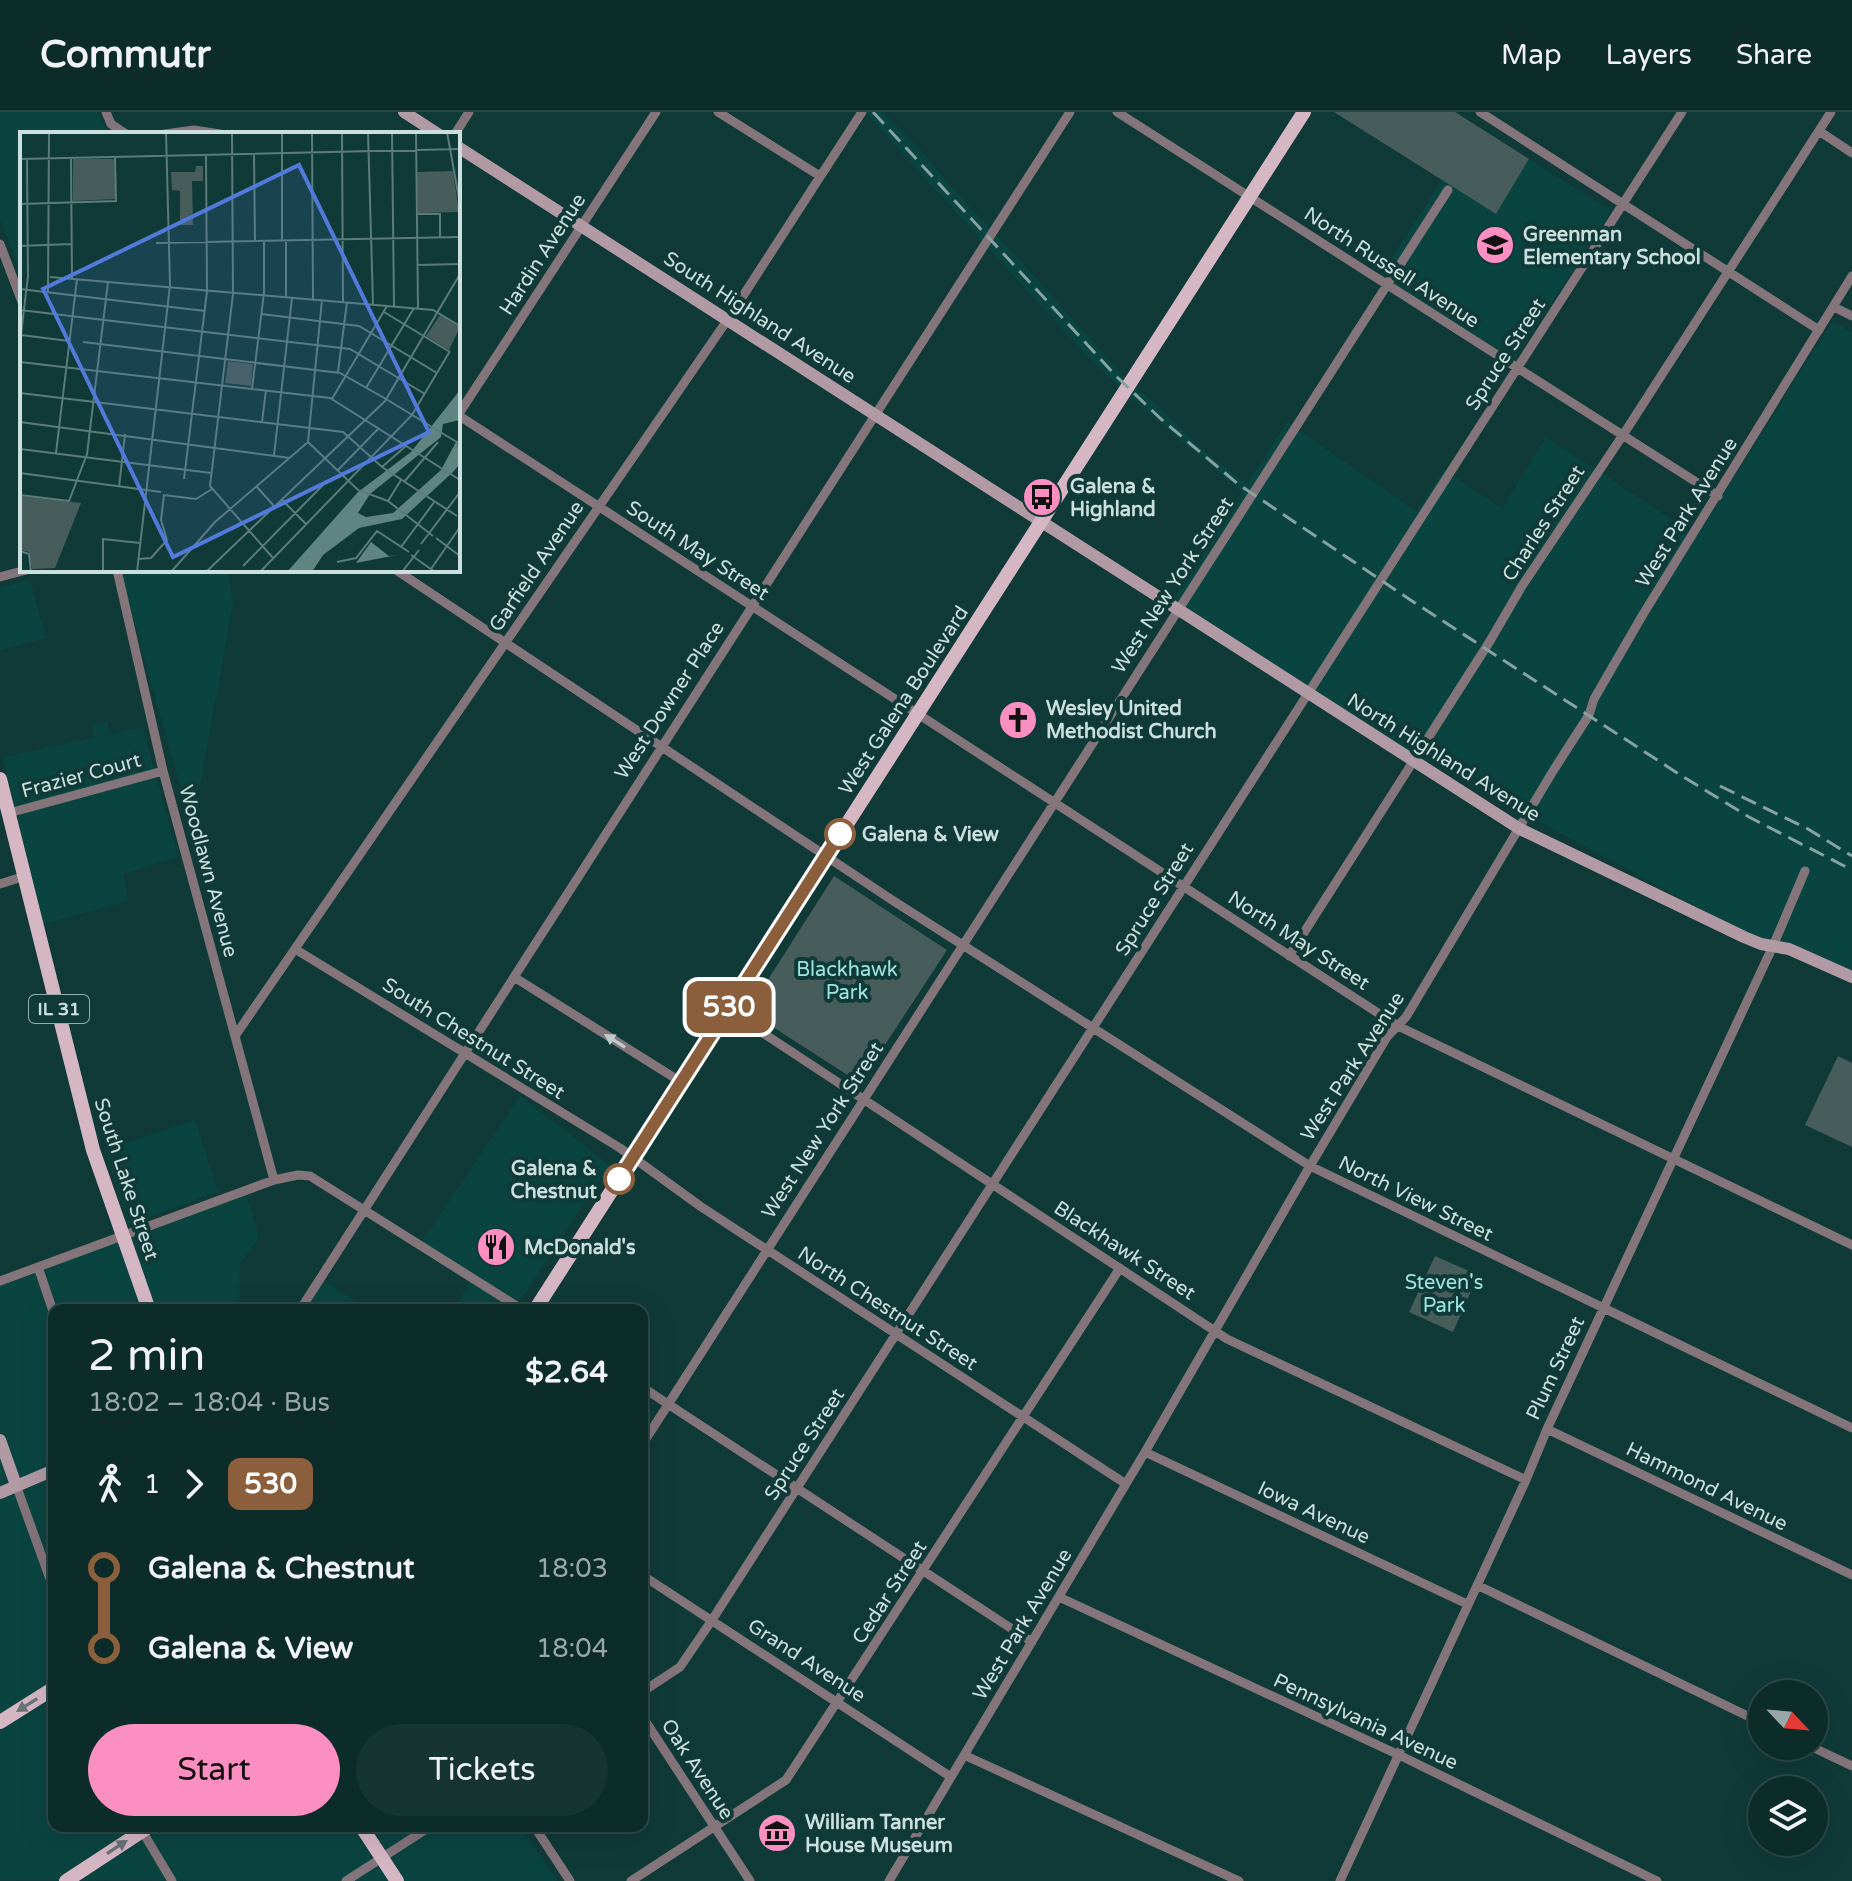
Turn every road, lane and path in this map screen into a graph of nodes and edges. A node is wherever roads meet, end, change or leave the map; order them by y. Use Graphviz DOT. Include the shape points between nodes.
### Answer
graph roads {
  1 [pos="106,112"];
  2 [pos="404,112"];
  3 [pos="469,112"];
  4 [pos="656,112"];
  5 [pos="718,112"];
  6 [pos="862,112"];
  7 [pos="1070,112"];
  8 [pos="1117,112"];
  9 [pos="1304,112"];
  10 [pos="1480,112"];
  11 [pos="1682,112"];
  12 [pos="1831,112"];
  13 [pos="1496,116"];
  14 [pos="1819,131"];
  15 [pos="123,132"];
  16 [pos="180,132"];
  17 [pos="207,132"];
  18 [pos="435,132"];
  19 [pos="456,132"];
  20 [pos="460,148"];
  21 [pos="1852,153"];
  22 [pos="820,176"];
  23 [pos="1448,190"];
  24 [pos="1249,197"];
  25 [pos="1623,204"];
  26 [pos="582,226"];
  27 [pos="0,244"];
  28 [pos="1727,272"];
  29 [pos="1852,276"];
  30 [pos="1389,285"];
  31 [pos="20,297"];
  32 [pos="1834,307"];
  33 [pos="1852,316"];
  34 [pos="728,319"];
  35 [pos="1819,330"];
  36 [pos="1516,368"];
  37 [pos="460,412"];
  38 [pos="876,414"];
  39 [pos="460,416"];
  40 [pos="1623,435"];
  41 [pos="1718,496"];
  42 [pos="598,506"];
  43 [pos="1041,520"];
  44 [pos="20,572"];
  45 [pos="117,572"];
  46 [pos="399,572"];
  47 [pos="0,577"];
  48 [pos="753,606"];
  49 [pos="1179,610"];
  50 [pos="506,643"];
  51 [pos="1307,693"];
  52 [pos="917,716"];
  53 [pos="663,746"];
  54 [pos="1414,761"];
  55 [pos="163,771"];
  56 [pos="0,779"];
  57 [pos="1055,804"];
  58 [pos="9,813"];
  59 [pos="1520,829"];
  60 [pos="825,857"];
  61 [pos="1805,871"];
  62 [pos="25,876"];
  63 [pos="0,884"];
  64 [pos="1182,887"];
  65 [pos="965,946"];
  66 [pos="1773,946"];
  67 [pos="295,949"];
  68 [pos="1289,956"];
  69 [pos="514,977"];
  70 [pos="1852,977"];
  71 [pos="728,1010"];
  72 [pos="1398,1026"];
  73 [pos="1093,1029"];
  74 [pos="235,1036"];
  75 [pos="466,1053"];
  76 [pos="681,1082"];
  77 [pos="864,1101"];
  78 [pos="632,1159"];
  79 [pos="1672,1160"];
  80 [pos="1310,1166"];
  81 [pos="274,1180"];
  82 [pos="993,1184"];
  83 [pos="365,1210"];
  84 [pos="124,1236"];
  85 [pos="1852,1245"];
  86 [pos="769,1250"];
  87 [pos="38,1267"];
  88 [pos="1120,1268"];
  89 [pos="0,1281"];
  90 [pos="51,1304"];
  91 [pos="147,1304"];
  92 [pos="304,1304"];
  93 [pos="514,1304"];
  94 [pos="539,1304"];
  95 [pos="1603,1309"];
  96 [pos="1215,1330"];
  97 [pos="897,1335"];
  98 [pos="648,1391"];
  99 [pos="668,1404"];
  100 [pos="1023,1418"];
  101 [pos="1852,1428"];
  102 [pos="1547,1429"];
  103 [pos="648,1436"];
  104 [pos="0,1440"];
  105 [pos="1145,1452"];
  106 [pos="48,1472"];
  107 [pos="1526,1480"];
  108 [pos="1126,1484"];
  109 [pos="16,1485"];
  110 [pos="796,1488"];
  111 [pos="0,1493"];
  112 [pos="924,1571"];
  113 [pos="48,1573"];
  114 [pos="1852,1575"];
  115 [pos="648,1579"];
  116 [pos="1477,1585"];
  117 [pos="1059,1597"];
  118 [pos="1467,1604"];
  119 [pos="712,1620"];
  120 [pos="1032,1642"];
  121 [pos="648,1688"];
  122 [pos="48,1692"];
  123 [pos="839,1702"];
  124 [pos="1748,1716"];
  125 [pos="0,1722"];
  126 [pos="648,1725"];
  127 [pos="964,1755"];
  128 [pos="1399,1755"];
  129 [pos="1828,1755"];
  130 [pos="1852,1766"];
  131 [pos="951,1777"];
  132 [pos="715,1828"];
  133 [pos="138,1832"];
  134 [pos="146,1832"];
  135 [pos="365,1832"];
  136 [pos="422,1832"];
  137 [pos="538,1832"];
  138 [pos="382,1858"];
  139 [pos="66,1881"];
  140 [pos="172,1881"];
  141 [pos="346,1881"];
  142 [pos="397,1881"];
  143 [pos="570,1881"];
  144 [pos="631,1881"];
  145 [pos="750,1881"];
  146 [pos="889,1881"];
  147 [pos="1239,1881"];
  148 [pos="1340,1881"];
  149 [pos="1657,1881"];
  1 -- 15 [label="street"];
  2 -- 18 [label="street"];
  3 -- 19 [label="street"];
  4 -- 26 [label="street, Hardin Avenue"];
  5 -- 22 [label="street"];
  6 -- 22 [label="street, Garfield Avenue"];
  7 -- 38 [label="street, West Downer Place"];
  8 -- 24 [label="street, North Russell Avenue"];
  9 -- 24 [label="main road, West Galena Boulevard"];
  10 -- 13 [label="street"];
  11 -- 25 [label="street, Spruce Street"];
  12 -- 14 [label="street, Charles Street"];
  13 -- 25 [label="street"];
  14 -- 21 [label="street"];
  14 -- 28 [label="street, Charles Street"];
  16 -- 17 [label="street"];
  20 -- 26 [label="street, South Highland Avenue"];
  22 -- 34 [label="street, Garfield Avenue"];
  23 -- 30 [label="street, West New York Street"];
  24 -- 30 [label="street, North Russell Avenue"];
  24 -- 43 [label="main road, West Galena Boulevard"];
  25 -- 28 [label="street"];
  25 -- 36 [label="street, Spruce Street"];
  26 -- 34 [label="street, South Highland Avenue"];
  26 -- 37 [label="street, Hardin Avenue"];
  27 -- 31 [label="street"];
  28 -- 35 [label="street"];
  28 -- 40 [label="street, Charles Street"];
  29 -- 32 [label="street, West Park Avenue"];
  30 -- 36 [label="street, North Russell Avenue"];
  30 -- 49 [label="street, West New York Street"];
  32 -- 33 [label="street"];
  32 -- 35 [label="street, West Park Avenue"];
  34 -- 38 [label="street, South Highland Avenue"];
  34 -- 42 [label="street, Garfield Avenue"];
  35 -- 41 [label="street, West Park Avenue"];
  36 -- 40 [label="street, North Russell Avenue"];
  36 -- 51 [label="street, Spruce Street"];
  38 -- 43 [label="street, South Highland Avenue"];
  38 -- 48 [label="street, West Downer Place"];
  39 -- 42 [label="street, South May Street"];
  40 -- 41 [label="street, North Russell Avenue"];
  40 -- 54 [label="street, Charles Street"];
  41 -- 59 [label="street, West Park Avenue"];
  42 -- 48 [label="street, South May Street"];
  42 -- 50 [label="street, Garfield Avenue"];
  43 -- 49 [label="street, North Highland Avenue"];
  43 -- 52 [label="main road, West Galena Boulevard"];
  44 -- 47 [label="street"];
  45 -- 55 [label="street, Woodlawn Avenue"];
  46 -- 50 [label="street, North View Street"];
  48 -- 52 [label="street, South May Street"];
  48 -- 53 [label="street, West Downer Place"];
  49 -- 51 [label="street, North Highland Avenue"];
  49 -- 57 [label="street, West New York Street"];
  50 -- 53 [label="street, North View Street"];
  50 -- 67 [label="street, Garfield Avenue"];
  51 -- 54 [label="street, North Highland Avenue"];
  51 -- 64 [label="street, Spruce Street"];
  52 -- 57 [label="street, North May Street"];
  52 -- 60 [label="main road, West Galena Boulevard"];
  53 -- 60 [label="street, North View Street"];
  53 -- 69 [label="street, West Downer Place"];
  54 -- 59 [label="street, North Highland Avenue"];
  54 -- 68 [label="street, Charles Street"];
  55 -- 58 [label="street, Frazier Court"];
  55 -- 74 [label="street, Woodlawn Avenue"];
  56 -- 58 [label="main road, South Lake Street / IL 31"];
  57 -- 64 [label="street, North May Street"];
  57 -- 65 [label="street, West New York Street"];
  58 -- 62 [label="main road, South Lake Street / IL 31"];
  59 -- 66 [label="street, North Highland Avenue" via="1744,937"];
  59 -- 72 [label="street, West Park Avenue"];
  60 -- 65 [label="street, North View Street"];
  60 -- 71 [label="main road, West Galena Boulevard"];
  61 -- 66 [label="street, Plum Street"];
  62 -- 63 [label="street"];
  62 -- 84 [label="main road, South Lake Street / IL 31" via="93,1150"];
  64 -- 68 [label="street, North May Street"];
  64 -- 73 [label="street, Spruce Street"];
  65 -- 73 [label="street, North View Street"];
  65 -- 77 [label="street, West New York Street"];
  66 -- 70 [label="street, North Highland Avenue"];
  66 -- 79 [label="street, Plum Street"];
  67 -- 74 [label="street, Garfield Avenue"];
  67 -- 75 [label="street, South Chestnut Street"];
  68 -- 72 [label="street, North May Street"];
  69 -- 75 [label="street, West Downer Place"];
  76 -- 69 [label="street, one-way"];
  71 -- 76 [label="main road, West Galena Boulevard"];
  71 -- 77 [label="street, Blackhawk Street"];
  72 -- 79 [label="street, North May Street"];
  72 -- 80 [label="street, West Park Avenue"];
  73 -- 80 [label="street, North View Street"];
  73 -- 82 [label="street, Spruce Street"];
  74 -- 81 [label="street, Woodlawn Avenue"];
  75 -- 78 [label="street, South Chestnut Street"];
  75 -- 83 [label="street, West Downer Place"];
  76 -- 78 [label="main road, West Galena Boulevard"];
  77 -- 82 [label="street, Blackhawk Street"];
  77 -- 86 [label="street, West New York Street"];
  78 -- 86 [label="street, North Chestnut Street"];
  78 -- 94 [label="main road, West Galena Boulevard"];
  79 -- 85 [label="street, North May Street"];
  79 -- 95 [label="street, Plum Street"];
  80 -- 95 [label="street, North View Street"];
  80 -- 96 [label="street, West Park Avenue"];
  81 -- 83 [label="street" via="310,1176"];
  81 -- 84 [label="street"];
  82 -- 88 [label="street, Blackhawk Street"];
  82 -- 97 [label="street, Spruce Street"];
  83 -- 92 [label="street, West Downer Place"];
  83 -- 93 [label="street"];
  84 -- 87 [label="street"];
  84 -- 91 [label="main road, South Lake Street / IL 31"];
  86 -- 97 [label="street, North Chestnut Street"];
  86 -- 99 [label="street, West New York Street"];
  87 -- 89 [label="street"];
  87 -- 90 [label="street"];
  88 -- 96 [label="street, Blackhawk Street"];
  88 -- 100 [label="street, Cedar Street"];
  95 -- 101 [label="street, North View Street"];
  95 -- 102 [label="street, Plum Street"];
  96 -- 105 [label="street, West Park Avenue"];
  96 -- 107 [label="street, Blackhawk Street"];
  97 -- 100 [label="street, North Chestnut Street"];
  97 -- 110 [label="street, Spruce Street"];
  98 -- 99 [label="street"];
  99 -- 103 [label="street, West New York Street"];
  99 -- 110 [label="street"];
  100 -- 108 [label="street, North Chestnut Street"];
  100 -- 112 [label="street, Cedar Street"];
  102 -- 107 [label="street, Plum Street"];
  102 -- 114 [label="street, Hammond Avenue"];
  104 -- 109 [label="street"];
  105 -- 108 [label="street, West Park Avenue"];
  105 -- 118 [label="street, Iowa Avenue"];
  106 -- 109 [label="street"];
  107 -- 116 [label="street, Plum Street"];
  108 -- 117 [label="street, West Park Avenue"];
  109 -- 111 [label="street"];
  109 -- 113 [label="street"];
  110 -- 112 [label="street"];
  110 -- 119 [label="street, Spruce Street"];
  112 -- 120 [label="street"];
  112 -- 123 [label="street, Cedar Street"];
  115 -- 119 [label="street, Grand Avenue"];
  116 -- 118 [label="street, Plum Street"];
  116 -- 124 [label="street"];
  117 -- 120 [label="street, West Park Avenue"];
  117 -- 128 [label="street, Pennsylvania Avenue"];
  118 -- 128 [label="street, Plum Street"];
  119 -- 121 [label="street, Spruce Street" via="680,1667"];
  119 -- 123 [label="street, Grand Avenue"];
  120 -- 127 [label="street, West Park Avenue"];
  122 -- 125 [label="main road, one-way"];
  123 -- 131 [label="street, Grand Avenue"];
  123 -- 132 [label="street, Cedar Street" via="786,1780"];
  126 -- 132 [label="street, Oak Avenue"];
  127 -- 131 [label="street, West Park Avenue"];
  127 -- 147 [label="street"];
  128 -- 148 [label="street, Plum Street"];
  128 -- 149 [label="street, Pennsylvania Avenue"];
  129 -- 130 [label="street"];
  131 -- 146 [label="street, West Park Avenue"];
  132 -- 144 [label="street, Cedar Street"];
  132 -- 145 [label="street, Oak Avenue"];
  139 -- 133 [label="main road, one-way"];
  134 -- 140 [label="street"];
  135 -- 138 [label="main road"];
  136 -- 138 [label="street"];
  137 -- 143 [label="street"];
  138 -- 141 [label="street"];
  138 -- 142 [label="main road"];
}
